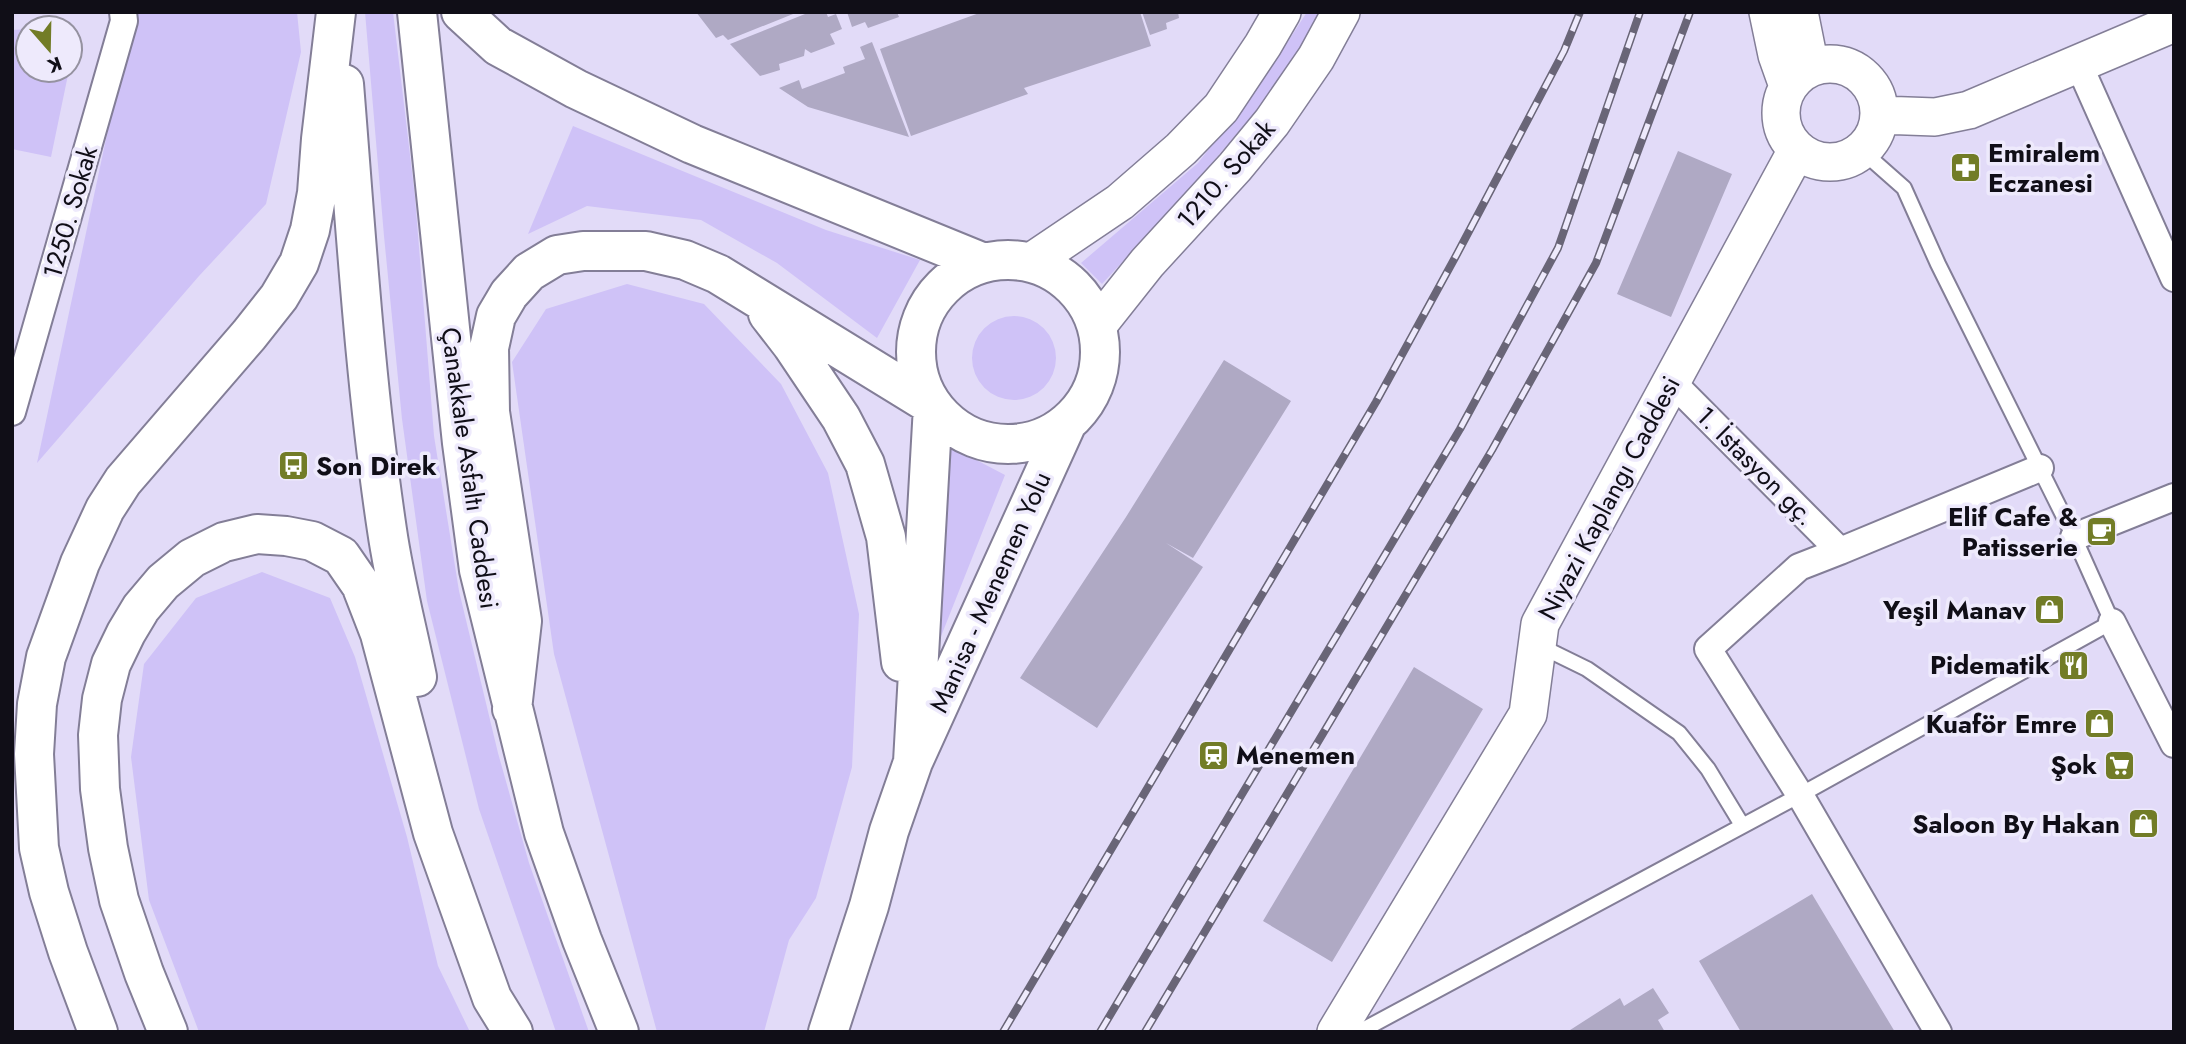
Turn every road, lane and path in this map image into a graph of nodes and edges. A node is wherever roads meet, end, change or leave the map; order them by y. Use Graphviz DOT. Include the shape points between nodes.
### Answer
graph roads {
  1 [pos="123,12"];
  2 [pos="337,12"];
  3 [pos="417,12"];
  4 [pos="461,12"];
  5 [pos="1282,12"];
  6 [pos="1340,12"];
  7 [pos="1768,12"];
  8 [pos="1799,12"];
  9 [pos="1822,12"];
  10 [pos="2174,23"];
  11 [pos="2079,65"];
  12 [pos="1812,72"];
  13 [pos="1880,115"];
  14 [pos="1797,150"];
  15 [pos="1861,150"];
  16 [pos="1031,262"];
  17 [pos="984,263"];
  18 [pos="2174,278"];
  19 [pos="756,299"];
  20 [pos="1097,326"];
  21 [pos="1671,381"];
  22 [pos="933,406"];
  23 [pos="12,412"];
  24 [pos="1067,423"];
  25 [pos="2040,468"];
  26 [pos="2174,497"];
  27 [pos="2074,537"];
  28 [pos="1840,551"];
  29 [pos="2112,622"];
  30 [pos="1537,645"];
  31 [pos="512,709"];
  32 [pos="2174,744"];
  33 [pos="913,762"];
  34 [pos="1800,794"];
  35 [pos="1742,825"];
  36 [pos="98,1032"];
  37 [pos="168,1032"];
  38 [pos="513,1032"];
  39 [pos="525,1032"];
  40 [pos="619,1032"];
  41 [pos="828,1032"];
  42 [pos="1336,1032"];
  43 [pos="1359,1032"];
  44 [pos="1938,1032"];
  1 -- 23 [label="street, 1250. Sokak"];
  2 -- 36 [label="highway" via="317,193 299,263 279,297 123,481 105,509 46,657 33,754 39,848 68,952"];
  2 -- 39 [label="highway" via="387,532 420,696 456,837"];
  3 -- 31 [label="highway, Çanakkale Asfaltı Caddesi" via="477,557"];
  4 -- 17 [label="highway" via="498,46 576,89 692,144"];
  5 -- 16 [label="street, 1210. Sokak" via="1221,108 1181,149 1120,202"];
  6 -- 20 [label="street, 1210. Sokak" via="1316,58 1272,122"];
  7 -- 12 [label="street" via="1777,55"];
  8 -- 12 [label="street"];
  9 -- 12 [label="street"];
  10 -- 11 [label="street"];
  11 -- 13 [label="street" via="1969,110 1935,117"];
  11 -- 18 [label="street"];
  12 -- 13 [label="street" via="1846,66 1860,74 1878,99"];
  12 -- 14 [label="street" via="1781,101 1784,134"];
  13 -- 15 [label="street" via="1876,131"];
  14 -- 15 [label="street" via="1822,162 1839,162"];
  14 -- 21 [label="street, Niyazi Kaplangı Caddesi"];
  15 -- 25 [label="lane" via="1904,188"];
  16 -- 17 [label="highway, Manisa - Menemen Yolu" via="1007,259"];
  16 -- 20 [label="highway, Manisa - Menemen Yolu" via="1060,275 1083,297"];
  17 -- 22 [label="highway, Manisa - Menemen Yolu" via="960,272 940,289 917,334 916,359"];
  19 -- 22 [label="highway"];
  19 -- 31 [label="highway" via="718,274 685,260 614,250 557,255 529,272 509,294 496,316 489,348 490,412 522,621"];
  19 -- 33 [label="highway" via="834,407 865,464 886,537"];
  20 -- 24 [label="highway, Manisa - Menemen Yolu" via="1101,352 1097,379 1085,403"];
  21 -- 28 [label="street, 1. İstasyon gç."];
  21 -- 30 [label="street, Niyazi Kaplangı Caddesi" via="1540,624"];
  22 -- 24 [label="highway, Manisa - Menemen Yolu" via="972,437 996,443 1021,443"];
  22 -- 33 [label="highway, Manisa - Menemen Yolu"];
  24 -- 33 [label="highway, Manisa - Menemen Yolu"];
  25 -- 27 [label="lane"];
  25 -- 28 [label="street, 1. İstasyon gç."];
  26 -- 27 [label="street"];
  27 -- 29 [label="lane"];
  28 -- 34 [label="street, 1. İstasyon gç." via="1799,567 1708,649"];
  29 -- 32 [label="street"];
  29 -- 34 [label="lane"];
  30 -- 35 [label="lane" via="1587,670 1679,733 1708,769"];
  30 -- 42 [label="street, Niyazi Kaplangı Caddesi" via="1528,714"];
  31 -- 40 [label="highway, Çanakkale Asfaltı Caddesi" via="544,833"];
  33 -- 41 [label="highway, Manisa - Menemen Yolu"];
  34 -- 35 [label="lane"];
  34 -- 44 [label="street"];
  35 -- 43 [label="lane"];
  37 -- 38 [label="highway" via="119,900 108,848 97,735 102,699 111,664 126,633 163,582 192,558 224,542 257,534 312,541 341,556 361,585 384,646 433,833 492,998"];
}
